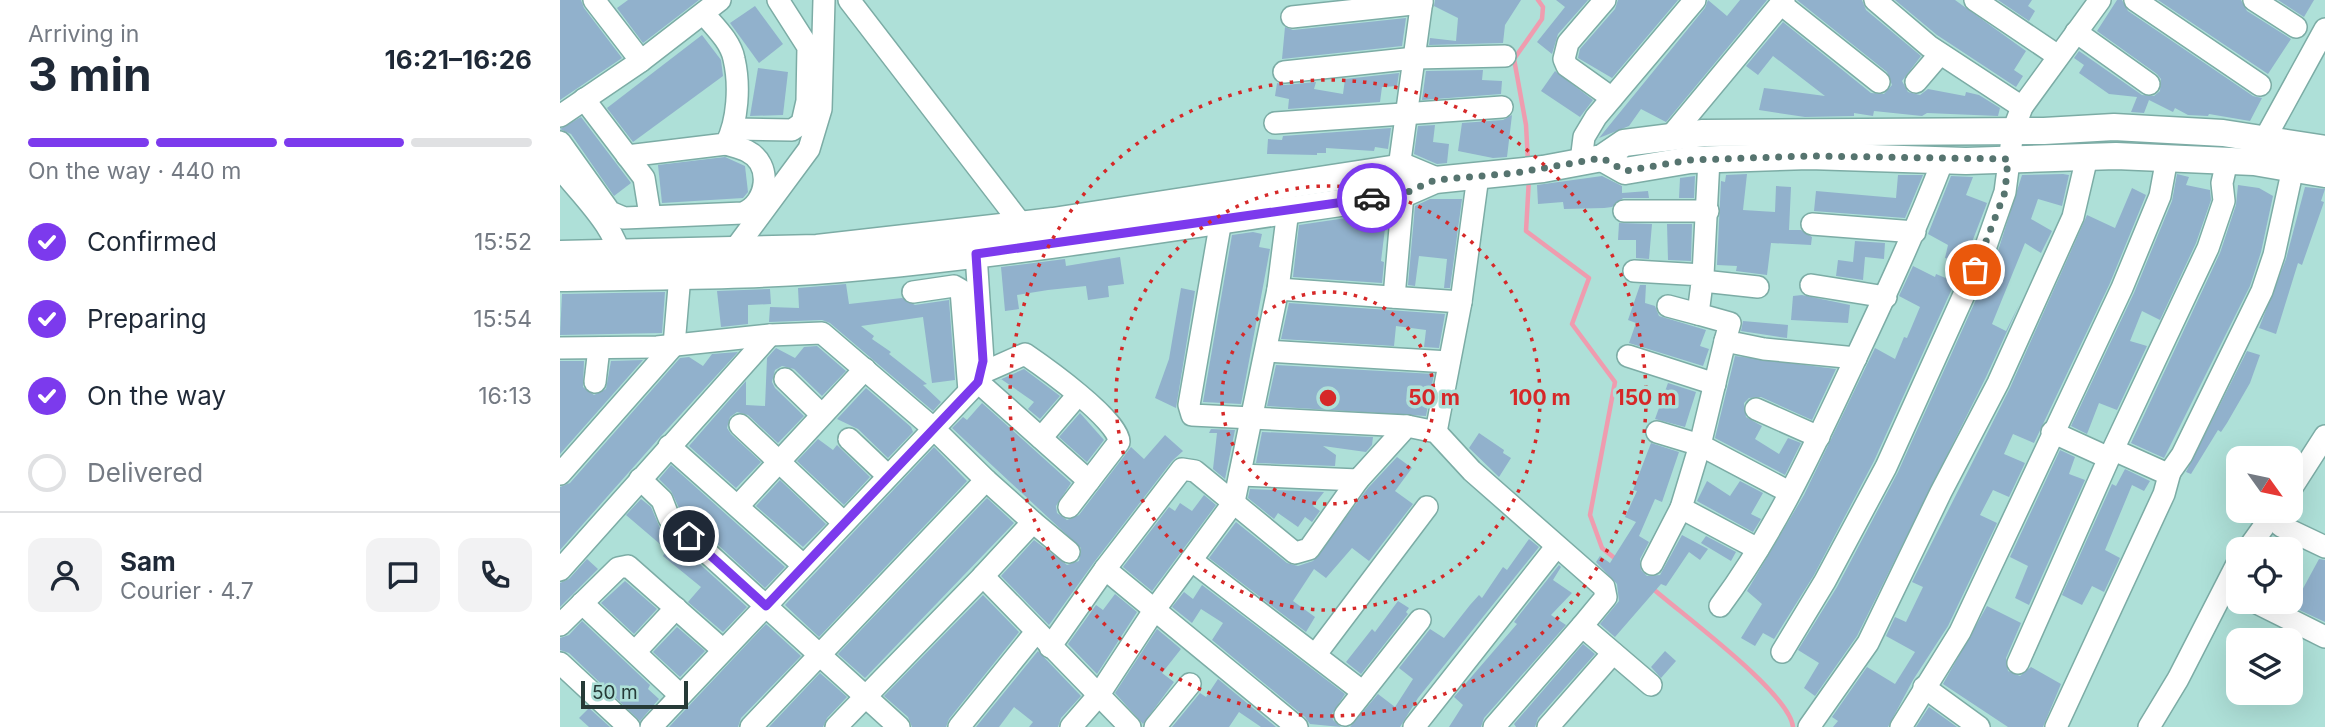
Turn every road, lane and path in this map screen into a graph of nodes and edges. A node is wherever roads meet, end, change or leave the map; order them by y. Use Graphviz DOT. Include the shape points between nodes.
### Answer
graph roads {
  1 [pos="778,0"];
  2 [pos="824,0"];
  3 [pos="849,0"];
  4 [pos="1605,0"];
  5 [pos="1695,0"];
  6 [pos="1875,0"];
  7 [pos="1975,0"];
  8 [pos="2135,0"];
  9 [pos="2254,0"];
  10 [pos="1422,1"];
  11 [pos="601,2"];
  12 [pos="1783,2"];
  13 [pos="2090,3"];
  14 [pos="712,7"];
  15 [pos="1292,17"];
  16 [pos="2296,27"];
  17 [pos="2325,29"];
  18 [pos="2076,32"];
  19 [pos="1940,54"];
  20 [pos="1505,56"];
  21 [pos="2058,56"];
  22 [pos="1415,58"];
  23 [pos="641,61"];
  24 [pos="1284,72"];
  25 [pos="1879,82"];
  26 [pos="1916,82"];
  27 [pos="2149,84"];
  28 [pos="2260,85"];
  29 [pos="1612,98"];
  30 [pos="584,99"];
  31 [pos="1502,107"];
  32 [pos="1405,113"];
  33 [pos="560,116"];
  34 [pos="2017,119"];
  35 [pos="1275,123"];
  36 [pos="730,136"];
  37 [pos="1670,137"];
  38 [pos="560,142"];
  39 [pos="2325,149"];
  40 [pos="2258,150"];
  41 [pos="627,156"];
  42 [pos="2087,157"];
  43 [pos="2167,158"];
  44 [pos="1709,159"];
  45 [pos="2008,159"];
  46 [pos="1592,160"];
  47 [pos="1943,160"];
  48 [pos="2227,161"];
  49 [pos="560,168"];
  50 [pos="2293,169"];
  51 [pos="2325,174"];
  52 [pos="1478,176"];
  53 [pos="1401,181"];
  54 [pos="1288,210"];
  55 [pos="1624,211"];
  56 [pos="1708,211"];
  57 [pos="650,215"];
  58 [pos="1221,220"];
  59 [pos="1812,224"];
  60 [pos="1915,232"];
  61 [pos="1022,236"];
  62 [pos="975,242"];
  63 [pos="735,249"];
  64 [pos="560,254"];
  65 [pos="621,264"];
  66 [pos="1634,271"];
  67 [pos="680,275"];
  68 [pos="560,278"];
  69 [pos="1703,278"];
  70 [pos="1735,284"];
  71 [pos="1811,285"];
  72 [pos="1758,286"];
  73 [pos="1278,289"];
  74 [pos="913,292"];
  75 [pos="1394,297"];
  76 [pos="1886,297"];
  77 [pos="1461,302"];
  78 [pos="1668,306"];
  79 [pos="1698,314"];
  80 [pos="1728,332"];
  81 [pos="770,335"];
  82 [pos="674,345"];
  83 [pos="560,348"];
  84 [pos="600,348"];
  85 [pos="1266,351"];
  86 [pos="1628,356"];
  87 [pos="1856,358"];
  88 [pos="1449,362"];
  89 [pos="865,369"];
  90 [pos="785,379"];
  91 [pos="595,382"];
  92 [pos="977,382"];
  93 [pos="1715,384"];
  94 [pos="1077,396"];
  95 [pos="1756,409"];
  96 [pos="822,415"];
  97 [pos="1253,417"];
  98 [pos="740,425"];
  99 [pos="1407,425"];
  100 [pos="933,428"];
  101 [pos="1436,432"];
  102 [pos="1657,432"];
  103 [pos="2052,432"];
  104 [pos="2325,436"];
  105 [pos="1819,437"];
  106 [pos="1041,438"];
  107 [pos="849,439"];
  108 [pos="669,446"];
  109 [pos="1700,446"];
  110 [pos="2112,454"];
  111 [pos="779,462"];
  112 [pos="2303,470"];
  113 [pos="2170,472"];
  114 [pos="560,474"];
  115 [pos="887,475"];
  116 [pos="1240,475"];
  117 [pos="640,479"];
  118 [pos="986,480"];
  119 [pos="1358,480"];
  120 [pos="1089,481"];
  121 [pos="1789,492"];
  122 [pos="1234,502"];
  123 [pos="738,506"];
  124 [pos="1069,507"];
  125 [pos="1427,507"];
  126 [pos="1681,508"];
  127 [pos="843,522"];
  128 [pos="1033,522"];
  129 [pos="2273,523"];
  130 [pos="2286,523"];
  131 [pos="2260,537"];
  132 [pos="1556,547"];
  133 [pos="2325,547"];
  134 [pos="1758,549"];
  135 [pos="1069,552"];
  136 [pos="1191,560"];
  137 [pos="1652,564"];
  138 [pos="803,565"];
  139 [pos="1105,569"];
  140 [pos="560,570"];
  141 [pos="983,576"];
  142 [pos="2226,585"];
  143 [pos="582,603"];
  144 [pos="766,606"];
  145 [pos="1720,606"];
  146 [pos="676,608"];
  147 [pos="1155,609"];
  148 [pos="2279,614"];
  149 [pos="1420,620"];
  150 [pos="560,625"];
  151 [pos="1582,626"];
  152 [pos="2325,637"];
  153 [pos="1043,640"];
  154 [pos="723,650"];
  155 [pos="635,652"];
  156 [pos="1782,652"];
  157 [pos="1612,653"];
  158 [pos="819,654"];
  159 [pos="1316,654"];
  160 [pos="560,663"];
  161 [pos="2018,663"];
  162 [pos="1190,684"];
  163 [pos="1651,685"];
  164 [pos="1924,687"];
  165 [pos="1363,692"];
  166 [pos="680,695"];
  167 [pos="1098,696"];
  168 [pos="867,698"];
  169 [pos="1345,715"];
  170 [pos="1551,726"];
  171 [pos="629,727"];
  172 [pos="651,727"];
  173 [pos="751,727"];
  174 [pos="836,727"];
  175 [pos="899,727"];
  176 [pos="959,727"];
  177 [pos="1071,727"];
  178 [pos="1130,727"];
  179 [pos="1155,727"];
  180 [pos="1297,727"];
  181 [pos="1414,727"];
  182 [pos="1494,727"];
  183 [pos="1809,727"];
  184 [pos="1901,727"];
  185 [pos="1979,727"];
  186 [pos="2056,727"];
  187 [pos="2149,727"];
  1 -- 36 [label="street" via="808,47 802,123 792,130"];
  2 -- 63 [label="street" via="821,108 809,149"];
  3 -- 61 [label="street"];
  4 -- 29 [label="street" via="1568,43 1564,60"];
  5 -- 29 [label="street"];
  6 -- 19 [label="street"];
  7 -- 21 [label="street"];
  8 -- 28 [label="street"];
  9 -- 16 [label="street"];
  10 -- 15 [label="street"];
  10 -- 22 [label="street"];
  11 -- 23 [label="street"];
  12 -- 25 [label="street"];
  12 -- 37 [label="street"];
  13 -- 18 [label="street"];
  14 -- 23 [label="street"];
  14 -- 36 [label="street" via="734,59"];
  17 -- 40 [label="street"];
  18 -- 21 [label="street"];
  18 -- 27 [label="street"];
  19 -- 26 [label="street"];
  19 -- 34 [label="street"];
  20 -- 22 [label="street"];
  21 -- 34 [label="street"];
  22 -- 24 [label="street"];
  22 -- 32 [label="street"];
  23 -- 30 [label="street"];
  29 -- 46 [label="street" via="1588,127"];
  30 -- 33 [label="street"];
  30 -- 41 [label="street"];
  31 -- 32 [label="street"];
  32 -- 35 [label="street"];
  32 -- 53 [label="street"];
  34 -- 37 [label="main road"];
  34 -- 40 [label="main road" via="2161,129"];
  34 -- 45 [label="street"];
  36 -- 41 [label="street"];
  36 -- 57 [label="street" via="761,168 765,180 758,203 743,213"];
  37 -- 46 [label="main road" via="1624,143"];
  38 -- 57 [label="street" via="616,217"];
  39 -- 40 [label="main road"];
  40 -- 48 [label="main road"];
  40 -- 50 [label="main road"];
  41 -- 57 [label="street" via="644,178"];
  42 -- 43 [label="main road"];
  42 -- 45 [label="main road"];
  42 -- 183 [label="street" via="2073,217 1998,383 1868,643"];
  43 -- 48 [label="main road"];
  43 -- 103 [label="street" via="2160,197 2122,288"];
  44 -- 46 [label="main road" via="1625,171"];
  44 -- 47 [label="main road"];
  44 -- 56 [label="street"];
  45 -- 47 [label="main road"];
  45 -- 156 [label="street" via="2005,192 1986,246 1886,467"];
  46 -- 52 [label="main road"];
  47 -- 60 [label="street"];
  48 -- 110 [label="street" via="2224,201 2208,248"];
  49 -- 65 [label="street" via="611,233"];
  50 -- 51 [label="main road"];
  50 -- 113 [label="street" via="2262,291"];
  52 -- 53 [label="main road"];
  52 -- 77 [label="street"];
  53 -- 54 [label="main road"];
  53 -- 61 [label="main road"];
  53 -- 75 [label="street"];
  54 -- 58 [label="main road"];
  54 -- 73 [label="street"];
  55 -- 56 [label="street"];
  56 -- 69 [label="street"];
  58 -- 61 [label="main road"];
  58 -- 97 [label="street" via="1189,411 1197,417"];
  59 -- 60 [label="street"];
  60 -- 76 [label="street"];
  61 -- 62 [label="main road"];
  62 -- 63 [label="main road"];
  62 -- 67 [label="main road" via="860,267"];
  62 -- 92 [label="street"];
  63 -- 65 [label="main road"];
  64 -- 65 [label="main road"];
  65 -- 67 [label="main road"];
  65 -- 68 [label="main road"];
  66 -- 69 [label="street"];
  67 -- 82 [label="street"];
  69 -- 70 [label="street"];
  69 -- 79 [label="street"];
  70 -- 72 [label="street"];
  70 -- 80 [label="street"];
  71 -- 76 [label="street"];
  73 -- 75 [label="street"];
  73 -- 85 [label="street"];
  74 -- 92 [label="street" via="954,286 961,290"];
  75 -- 77 [label="street"];
  76 -- 87 [label="street"];
  77 -- 88 [label="street"];
  78 -- 79 [label="street"];
  79 -- 80 [label="street"];
  80 -- 87 [label="street" via="1764,349"];
  80 -- 93 [label="street"];
  81 -- 82 [label="street"];
  81 -- 89 [label="street" via="822,333"];
  81 -- 108 [label="street"];
  82 -- 84 [label="street"];
  82 -- 114 [label="street"];
  83 -- 84 [label="street"];
  84 -- 91 [label="street"];
  85 -- 88 [label="street"];
  85 -- 97 [label="street"];
  86 -- 93 [label="street"];
  87 -- 105 [label="street"];
  88 -- 101 [label="street"];
  89 -- 96 [label="street"];
  89 -- 100 [label="street"];
  90 -- 96 [label="street"];
  92 -- 94 [label="street" via="1025,354 1063,380"];
  92 -- 100 [label="street"];
  92 -- 106 [label="street"];
  93 -- 109 [label="street"];
  94 -- 106 [label="street"];
  94 -- 120 [label="street" via="1115,428 1120,439"];
  95 -- 105 [label="street"];
  96 -- 111 [label="street"];
  97 -- 99 [label="street"];
  97 -- 116 [label="street"];
  98 -- 111 [label="street"];
  99 -- 101 [label="street"];
  99 -- 119 [label="street"];
  100 -- 115 [label="street"];
  100 -- 118 [label="street"];
  101 -- 132 [label="street"];
  102 -- 109 [label="street"];
  103 -- 110 [label="street"];
  103 -- 164 [label="street" via="1960,632"];
  104 -- 112 [label="street"];
  105 -- 121 [label="street"];
  106 -- 120 [label="street"];
  107 -- 115 [label="street"];
  108 -- 117 [label="street"];
  108 -- 123 [label="street"];
  109 -- 121 [label="street"];
  109 -- 126 [label="street"];
  110 -- 113 [label="street"];
  110 -- 161 [label="street"];
  111 -- 123 [label="street"];
  111 -- 127 [label="street"];
  113 -- 186 [label="street" via="2164,494"];
  115 -- 127 [label="street"];
  116 -- 119 [label="street"];
  116 -- 122 [label="street"];
  117 -- 140 [label="street"];
  117 -- 144 [label="street" via="662,500 669,518"];
  118 -- 128 [label="street"];
  118 -- 158 [label="street"];
  119 -- 122 [label="street" via="1302,553 1290,551"];
  120 -- 124 [label="street"];
  121 -- 134 [label="street"];
  122 -- 136 [label="street"];
  122 -- 139 [label="street" via="1195,471 1182,469"];
  123 -- 138 [label="street"];
  125 -- 159 [label="street"];
  126 -- 134 [label="street"];
  126 -- 137 [label="street"];
  127 -- 138 [label="street"];
  128 -- 135 [label="street"];
  128 -- 141 [label="street"];
  129 -- 131 [label="street"];
  130 -- 133 [label="street"];
  132 -- 151 [label="street" via="1607,592"];
  132 -- 181 [label="street"];
  134 -- 145 [label="street"];
  136 -- 147 [label="street"];
  136 -- 159 [label="street"];
  138 -- 144 [label="street"];
  139 -- 147 [label="street"];
  139 -- 153 [label="street"];
  141 -- 153 [label="street"];
  141 -- 168 [label="street"];
  142 -- 187 [label="street"];
  143 -- 146 [label="street" via="622,565 632,568"];
  143 -- 150 [label="street"];
  143 -- 155 [label="street"];
  144 -- 154 [label="street"];
  144 -- 158 [label="street"];
  146 -- 154 [label="street"];
  146 -- 155 [label="street"];
  147 -- 167 [label="street"];
  147 -- 180 [label="street"];
  148 -- 152 [label="street"];
  149 -- 165 [label="street"];
  151 -- 157 [label="street"];
  151 -- 182 [label="street"];
  153 -- 167 [label="street"];
  153 -- 176 [label="street"];
  154 -- 166 [label="street"];
  155 -- 166 [label="street"];
  157 -- 163 [label="street"];
  157 -- 170 [label="street"];
  158 -- 168 [label="street"];
  158 -- 173 [label="street"];
  159 -- 165 [label="street"];
  160 -- 171 [label="street"];
  162 -- 179 [label="street"];
  164 -- 184 [label="street"];
  164 -- 185 [label="street"];
  165 -- 169 [label="street"];
  166 -- 172 [label="street"];
  167 -- 177 [label="street"];
  167 -- 178 [label="street"];
  168 -- 174 [label="street"];
  168 -- 175 [label="street"];
}
